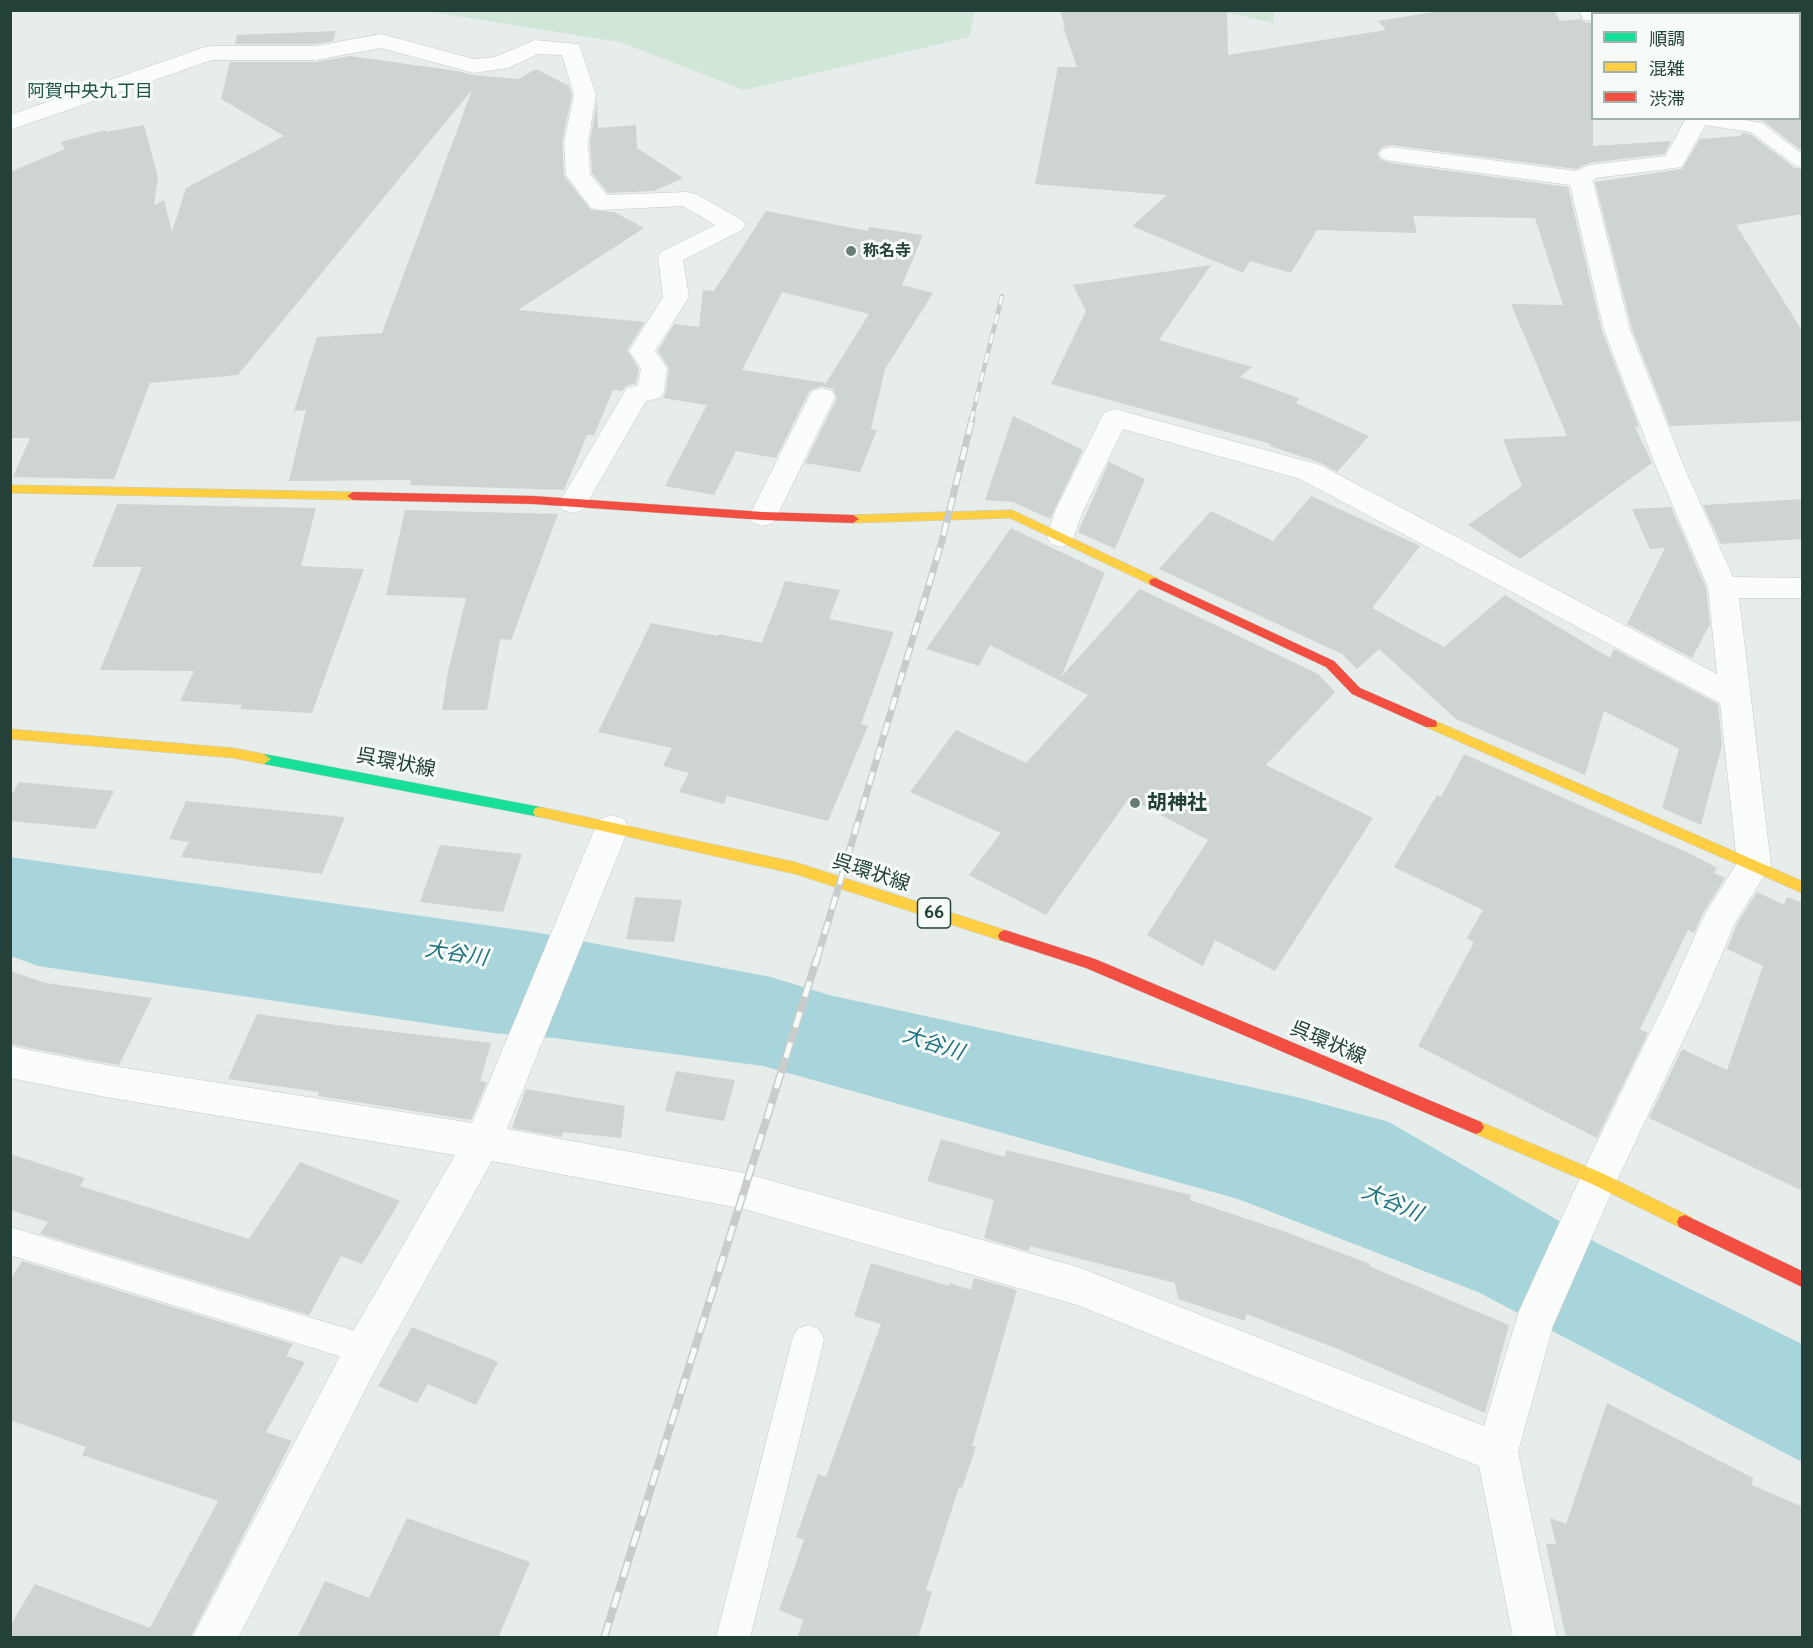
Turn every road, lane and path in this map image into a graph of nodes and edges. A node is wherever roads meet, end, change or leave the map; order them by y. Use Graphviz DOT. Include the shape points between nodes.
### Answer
graph roads {
  1 [pos="1697,120"];
  2 [pos="1705,120"];
  3 [pos="10,123"];
  4 [pos="1391,154"];
  5 [pos="1803,162"];
  6 [pos="1581,179"];
  7 [pos="822,397"];
  8 [pos="10,489"];
  9 [pos="573,502"];
  10 [pos="763,516"];
  11 [pos="1060,537"];
  12 [pos="1723,587"];
  13 [pos="1803,588"];
  14 [pos="1736,698"];
  15 [pos="10,734"];
  16 [pos="612,828"];
  17 [pos="1754,865"];
  18 [pos="1803,887"];
  19 [pos="10,1062"];
  20 [pos="483,1142"];
  21 [pos="1598,1179"];
  22 [pos="10,1241"];
  23 [pos="1803,1279"];
  24 [pos="808,1340"];
  25 [pos="365,1349"];
  26 [pos="1497,1452"];
  27 [pos="214,1638"];
  28 [pos="733,1638"];
  29 [pos="1535,1638"];
  1 -- 6 [label="street" via="1674,162 1589,172"];
  2 -- 5 [label="lane" via="1756,127"];
  3 -- 9 [label="street" via="210,53 316,53 381,41 474,66 500,63 535,47 571,49 585,95 576,142 578,174 600,203 687,199 733,225 670,257 676,297 642,351 654,368 651,392 637,394"];
  4 -- 6 [label="street"];
  6 -- 12 [label="street" via="1617,330 1671,469"];
  7 -- 10 [label="street"];
  8 -- 9 [label="street"];
  9 -- 10 [label="street"];
  10 -- 11 [label="street" via="863,519 1011,514"];
  11 -- 14 [label="street" via="1115,418 1310,472"];
  11 -- 17 [label="street" via="1330,664 1356,691"];
  12 -- 13 [label="street"];
  12 -- 14 [label="street"];
  14 -- 17 [label="street"];
  15 -- 16 [label="street, 呉環状線 / 66" via="233,753"];
  16 -- 20 [label="street"];
  16 -- 21 [label="street, 呉環状線 / 66" via="795,868 1090,963"];
  17 -- 18 [label="street"];
  17 -- 21 [label="street" via="1722,914"];
  19 -- 20 [label="street"];
  20 -- 25 [label="street"];
  20 -- 26 [label="street" via="744,1191 1078,1286"];
  21 -- 23 [label="street, 呉環状線 / 66"];
  21 -- 26 [label="street" via="1533,1325"];
  22 -- 25 [label="lane"];
  24 -- 28 [label="lane"];
  25 -- 27 [label="street"];
  26 -- 29 [label="street"];
}
